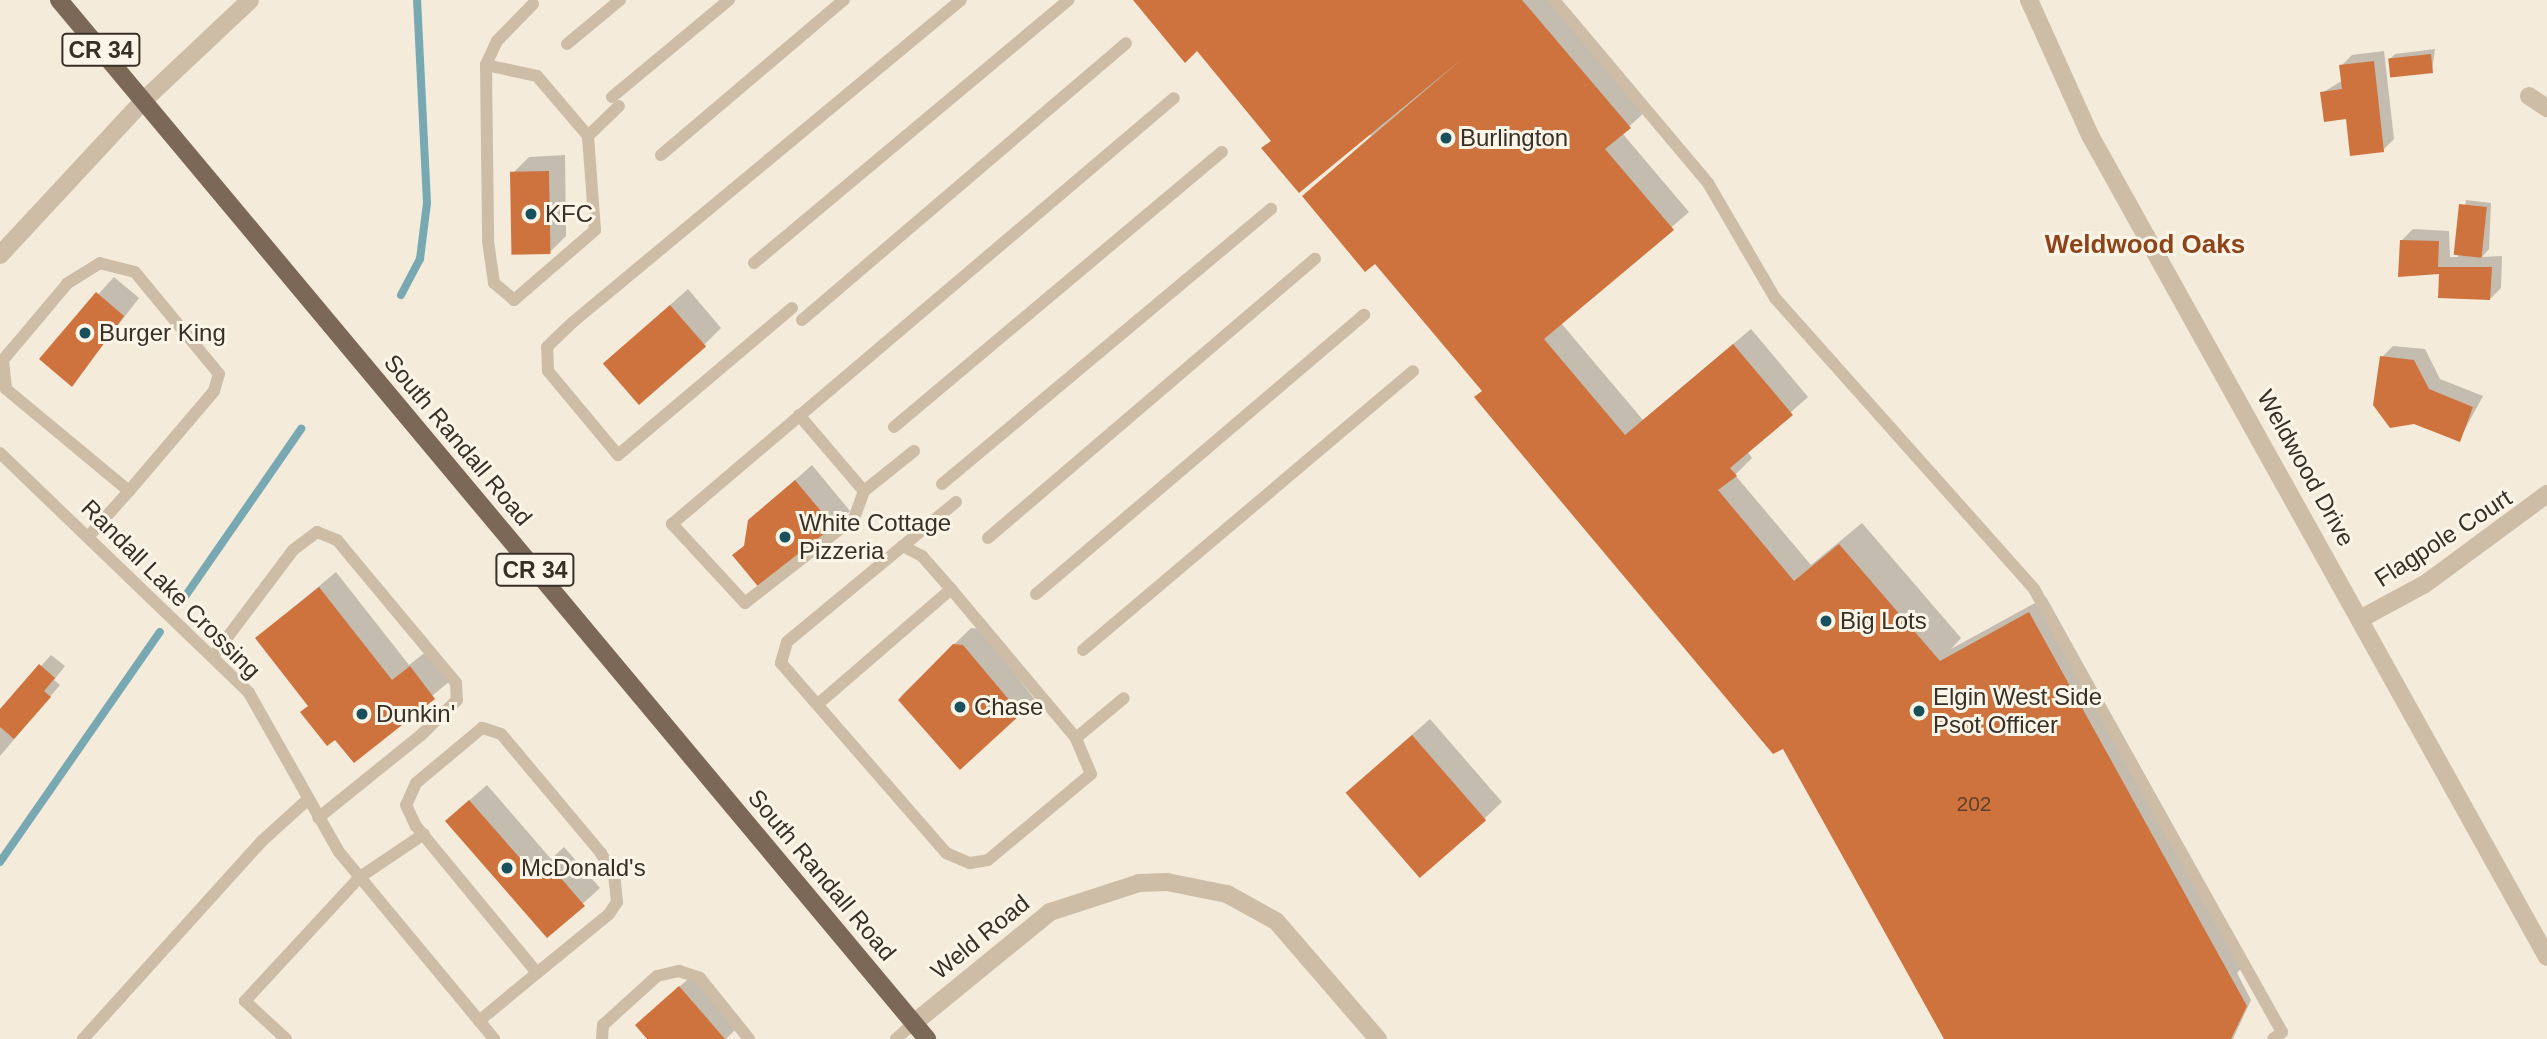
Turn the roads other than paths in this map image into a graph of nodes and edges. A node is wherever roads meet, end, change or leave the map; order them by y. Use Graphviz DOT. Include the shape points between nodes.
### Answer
graph roads {
  1 [pos="59,0"];
  2 [pos="250,0"];
  3 [pos="620,0"];
  4 [pos="729,0"];
  5 [pos="844,0"];
  6 [pos="961,0"];
  7 [pos="1069,0"];
  8 [pos="1554,0"];
  9 [pos="2029,0"];
  10 [pos="533,4"];
  11 [pos="1126,43"];
  12 [pos="567,44"];
  13 [pos="486,65"];
  14 [pos="2529,96"];
  15 [pos="1174,98"];
  16 [pos="143,101"];
  17 [pos="2547,108"];
  18 [pos="588,136"];
  19 [pos="1222,152"];
  20 [pos="661,155"];
  21 [pos="1271,209"];
  22 [pos="0,255"];
  23 [pos="1315,259"];
  24 [pos="754,264"];
  25 [pos="792,308"];
  26 [pos="1364,315"];
  27 [pos="802,320"];
  28 [pos="1413,372"];
  29 [pos="799,415"];
  30 [pos="894,427"];
  31 [pos="914,451"];
  32 [pos="0,453"];
  33 [pos="942,484"];
  34 [pos="128,491"];
  35 [pos="864,491"];
  36 [pos="2547,494"];
  37 [pos="956,502"];
  38 [pos="89,536"];
  39 [pos="988,538"];
  40 [pos="902,546"];
  41 [pos="951,589"];
  42 [pos="1036,594"];
  43 [pos="2362,618"];
  44 [pos="1083,650"];
  45 [pos="214,655"];
  46 [pos="1124,698"];
  47 [pos="818,704"];
  48 [pos="1076,738"];
  49 [pos="307,800"];
  50 [pos="318,818"];
  51 [pos="424,834"];
  52 [pos="360,877"];
  53 [pos="2547,957"];
  54 [pos="537,973"];
  55 [pos="479,1020"];
  56 [pos="914,1023"];
  57 [pos="83,1039"];
  58 [pos="286,1039"];
  59 [pos="494,1039"];
  60 [pos="602,1039"];
  61 [pos="748,1039"];
  62 [pos="896,1039"];
  63 [pos="928,1039"];
  64 [pos="1378,1039"];
  65 [pos="2273,1039"];
  1 -- 16 [label="main road, South Randall Road / CR 34"];
  2 -- 16 [label="street"];
  3 -- 12 [label="lane"];
  4 -- 18 [label="lane" via="615,102"];
  5 -- 20 [label="lane"];
  6 -- 25 [label="lane" via="573,322 547,346 548,371 618,455"];
  7 -- 24 [label="lane"];
  8 -- 65 [label="lane" via="1708,183 1775,298 2034,589 2282,1032"];
  9 -- 43 [label="street, Weldwood Drive" via="2091,137"];
  10 -- 13 [label="lane" via="496,41"];
  11 -- 27 [label="lane"];
  13 -- 18 [label="lane" via="537,76"];
  13 -- 18 [label="lane" via="488,241 494,283 514,300 595,230"];
  14 -- 17 [label="street"];
  15 -- 29 [label="lane"];
  16 -- 22 [label="street"];
  16 -- 56 [label="main road, South Randall Road / CR 34"];
  19 -- 30 [label="lane"];
  21 -- 33 [label="lane"];
  23 -- 39 [label="lane"];
  26 -- 42 [label="lane"];
  28 -- 44 [label="lane"];
  29 -- 35 [label="lane"];
  29 -- 35 [label="lane" via="672,524 745,603 854,518"];
  31 -- 35 [label="lane"];
  32 -- 38 [label="lane, Randall Lake Crossing"];
  34 -- 34 [label="lane" via="214,391 219,374 213,360 135,272 100,263 67,284 3,360 6,389"];
  34 -- 38 [label="lane"];
  36 -- 43 [label="street, Flagpole Court" via="2468,555"];
  37 -- 40 [label="lane"];
  38 -- 45 [label="lane, Randall Lake Crossing"];
  40 -- 41 [label="lane" via="922,556"];
  40 -- 47 [label="lane" via="787,642 781,663"];
  41 -- 47 [label="lane"];
  41 -- 48 [label="lane"];
  43 -- 53 [label="street, Weldwood Drive"];
  45 -- 49 [label="lane, Randall Lake Crossing" via="249,693"];
  45 -- 50 [label="lane" via="293,550 317,532 337,540 456,683 457,700 421,736"];
  46 -- 48 [label="lane"];
  47 -- 48 [label="lane" via="946,853 970,863 988,860 1091,774"];
  49 -- 50 [label="lane, Randall Lake Crossing"];
  49 -- 57 [label="lane" via="262,841"];
  50 -- 52 [label="lane, Randall Lake Crossing"];
  51 -- 52 [label="lane"];
  51 -- 54 [label="lane"];
  51 -- 54 [label="lane" via="406,804 416,783 481,728 500,734 601,853 614,875 617,902"];
  52 -- 55 [label="lane, Randall Lake Crossing"];
  52 -- 58 [label="lane" via="245,1001"];
  54 -- 55 [label="lane"];
  55 -- 59 [label="lane, Randall Lake Crossing"];
  56 -- 62 [label="lane, Weld Road"];
  56 -- 63 [label="main road, South Randall Road / CR 34"];
  56 -- 64 [label="street, Weld Road" via="1050,912 1116,888 1167,882 1227,894 1260,909 1299,943"];
  60 -- 61 [label="lane" via="603,1025 657,975 679,971 700,978"];
}
